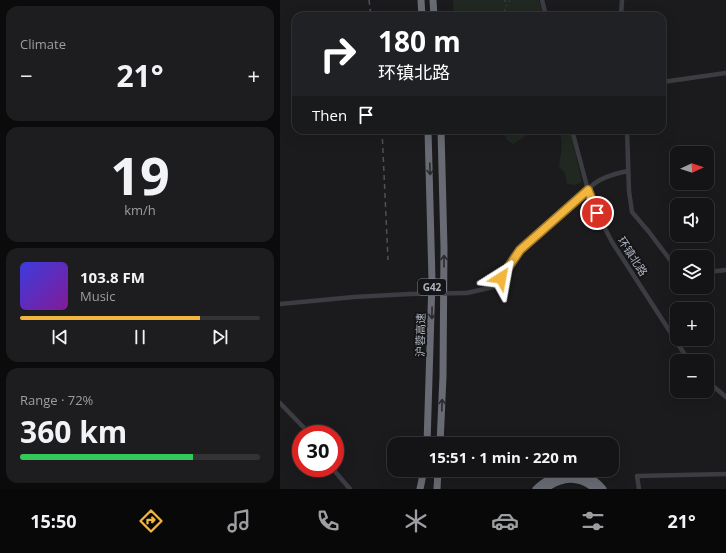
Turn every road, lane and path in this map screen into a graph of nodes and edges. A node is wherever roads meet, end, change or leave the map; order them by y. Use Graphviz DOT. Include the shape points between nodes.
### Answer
graph roads {
  1 [pos="421,0"];
  2 [pos="433,0"];
  3 [pos="505,0"];
  4 [pos="510,0"];
  5 [pos="542,0"];
  6 [pos="622,0"];
  7 [pos="506,6"];
  8 [pos="422,12"];
  9 [pos="434,12"];
  10 [pos="504,12"];
  11 [pos="545,12"];
  12 [pos="621,12"];
  13 [pos="726,73"];
  14 [pos="666,81"];
  15 [pos="428,134"];
  16 [pos="441,134"];
  17 [pos="573,134"];
  18 [pos="627,134"];
  19 [pos="628,171"];
  20 [pos="588,190"];
  21 [pos="670,259"];
  22 [pos="726,270"];
  23 [pos="714,271"];
  24 [pos="280,304"];
  25 [pos="684,354"];
  26 [pos="714,387"];
  27 [pos="726,398"];
  28 [pos="280,402"];
  29 [pos="302,425"];
  30 [pos="427,437"];
  31 [pos="440,437"];
  32 [pos="726,474"];
  33 [pos="340,477"];
  34 [pos="423,477"];
  35 [pos="425,477"];
  36 [pos="438,477"];
  37 [pos="350,489"];
  38 [pos="420,489"];
  39 [pos="425,489"];
  40 [pos="437,489"];
  41 [pos="536,489"];
  42 [pos="545,489"];
  43 [pos="595,489"];
  44 [pos="603,489"];
  45 [pos="639,489"];
  1 -- 8 [label="highway"];
  2 -- 9 [label="highway"];
  3 -- 7 [label="path"];
  4 -- 7 [label="path"];
  5 -- 11 [label="street"];
  6 -- 12 [label="street"];
  7 -- 10 [label="path"];
  13 -- 14 [label="street"];
  15 -- 30 [label="highway, 沪蓉高速 / G42, one-way" via="432,280"];
  31 -- 16 [label="highway, 沪蓉高速 / G42, one-way" via="444,248"];
  17 -- 20 [label="street, 环镇北路"];
  18 -- 19 [label="street"];
  19 -- 20 [label="street" via="615,173 593,183"];
  19 -- 21 [label="street" via="632,212"];
  20 -- 24 [label="street, bridge" via="520,250 493,287 467,294 410,294"];
  20 -- 25 [label="street, 环镇北路" via="612,242"];
  22 -- 23 [label="street"];
  26 -- 27 [label="street"];
  28 -- 29 [label="street"];
  32 -- 45 [label="street" via="637,476"];
  33 -- 37 [label="street"];
  34 -- 38 [label="highway"];
  35 -- 39 [label="highway"];
  36 -- 40 [label="highway"];
  41 -- 44 [label="highway" via="554,476 578,474 589,478"];
  42 -- 43 [label="highway" via="555,481 564,479 577,480"];
}
